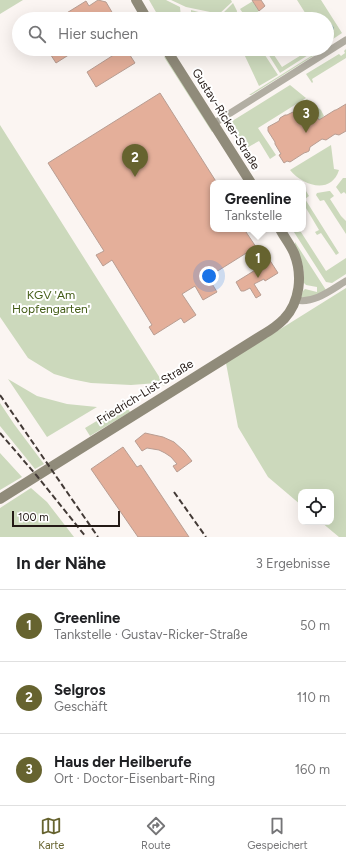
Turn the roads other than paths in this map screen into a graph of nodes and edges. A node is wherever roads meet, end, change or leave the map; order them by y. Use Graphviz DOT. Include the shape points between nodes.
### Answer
graph roads {
  1 [pos="136,0"];
  2 [pos="144,12"];
  3 [pos="346,40"];
  4 [pos="334,48"];
  5 [pos="170,56"];
  6 [pos="321,56"];
  7 [pos="213,124"];
  8 [pos="249,180"];
  9 [pos="282,232"];
  10 [pos="346,281"];
  11 [pos="296,300"];
  12 [pos="0,499"];
  1 -- 2 [label="street"];
  3 -- 4 [label="street"];
  5 -- 7 [label="street, Gustav-Ricker-Straße"];
  6 -- 7 [label="street"];
  7 -- 8 [label="street, Gustav-Ricker-Straße"];
  9 -- 11 [label="street" via="298,265 299,285"];
  10 -- 11 [label="street" via="311,300"];
  11 -- 12 [label="street, Friedrich-List-Straße" via="287,315 272,330"];
}
